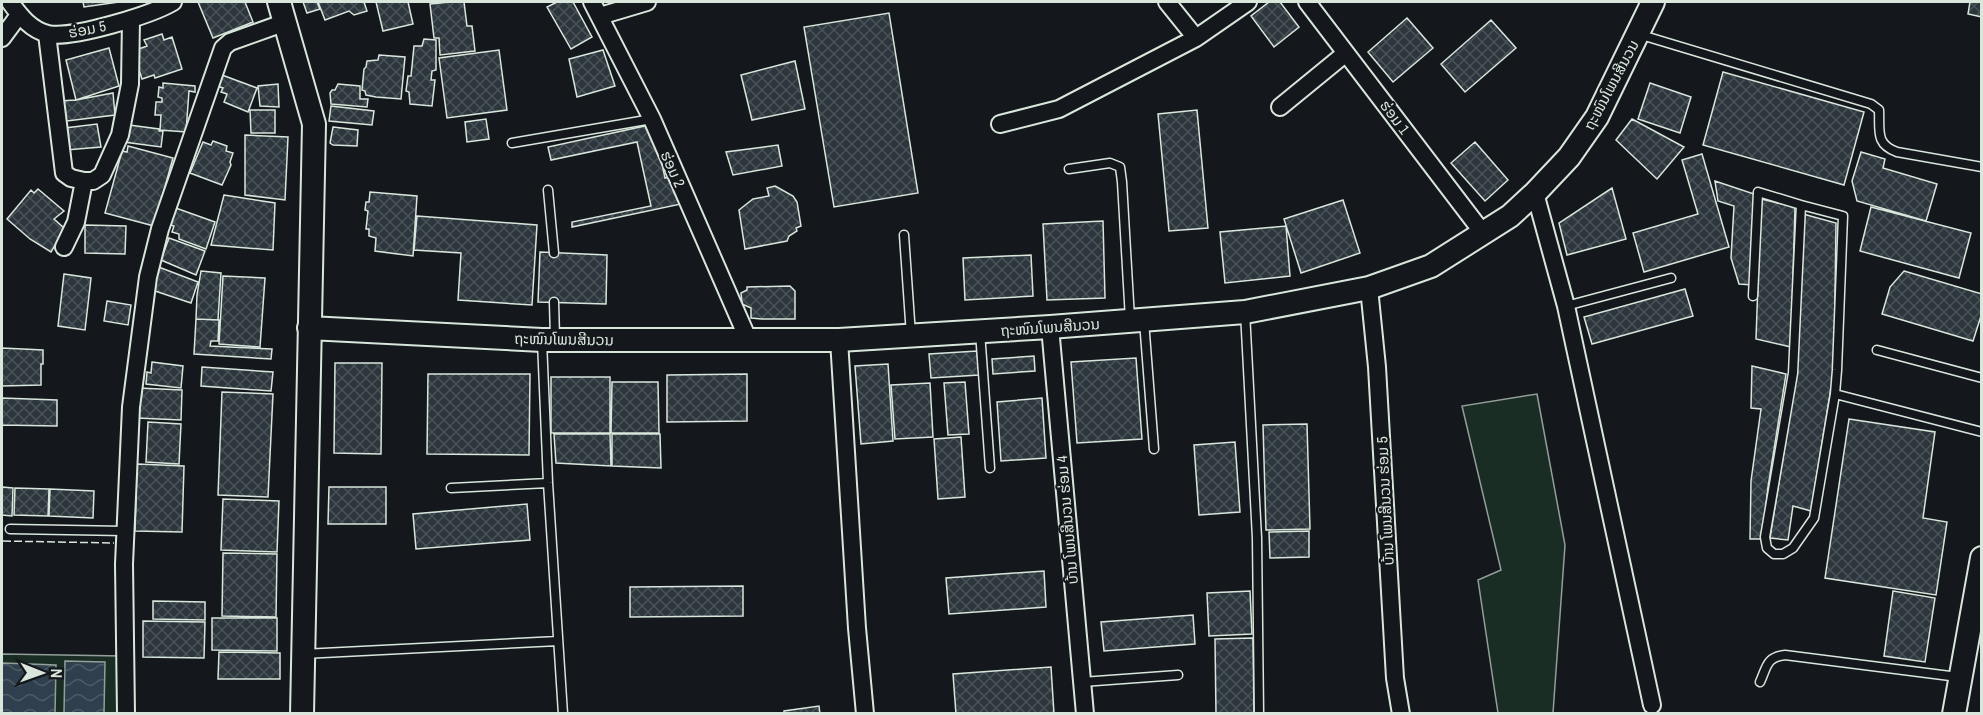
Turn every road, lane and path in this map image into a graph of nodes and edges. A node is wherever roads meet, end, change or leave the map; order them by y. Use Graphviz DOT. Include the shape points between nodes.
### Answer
graph roads {
  1 [pos="173,2"];
  2 [pos="647,2"];
  3 [pos="1167,2"];
  4 [pos="1248,2"];
  5 [pos="1307,2"];
  6 [pos="1653,2"];
  7 [pos="15,8"];
  8 [pos="596,9"];
  9 [pos="282,12"];
  10 [pos="131,19"];
  11 [pos="1638,33"];
  12 [pos="47,34"];
  13 [pos="2,38"];
  14 [pos="1196,38"];
  15 [pos="1346,53"];
  16 [pos="1280,107"];
  17 [pos="652,119"];
  18 [pos="1000,124"];
  19 [pos="512,143"];
  20 [pos="1982,167"];
  21 [pos="1069,169"];
  22 [pos="84,181"];
  23 [pos="548,190"];
  24 [pos="1535,193"];
  25 [pos="1801,204"];
  26 [pos="1483,233"];
  27 [pos="904,235"];
  28 [pos="64,247"];
  29 [pos="554,253"];
  30 [pos="1671,278"];
  31 [pos="1369,288"];
  32 [pos="1753,296"];
  33 [pos="554,302"];
  34 [pos="1566,306"];
  35 [pos="1245,312"];
  36 [pos="1137,321"];
  37 [pos="1050,327"];
  38 [pos="309,328"];
  39 [pos="980,332"];
  40 [pos="911,336"];
  41 [pos="748,339"];
  42 [pos="549,340"];
  43 [pos="838,340"];
  44 [pos="1877,350"];
  45 [pos="1982,378"];
  46 [pos="1835,394"];
  47 [pos="1982,432"];
  48 [pos="1154,449"];
  49 [pos="990,468"];
  50 [pos="548,483"];
  51 [pos="451,488"];
  52 [pos="10,529"];
  53 [pos="125,531"];
  54 [pos="1982,558"];
  55 [pos="1980,581"];
  56 [pos="558,641"];
  57 [pos="303,654"];
  58 [pos="1178,675"];
  59 [pos="1959,677"];
  60 [pos="1082,682"];
  61 [pos="1761,682"];
  62 [pos="1653,705"];
  63 [pos="126,714"];
  64 [pos="302,714"];
  65 [pos="563,714"];
  66 [pos="865,714"];
  67 [pos="1085,714"];
  68 [pos="1259,714"];
  69 [pos="1401,714"];
  70 [pos="1954,714"];
  1 -- 10 [label="street, ຮ່ອມ 5"];
  2 -- 8 [label="street"];
  3 -- 14 [label="street"];
  4 -- 14 [label="street"];
  5 -- 15 [label="street, ຮ່ອມ 1"];
  6 -- 11 [label="street, ຖະໜົນໂພນສີນວນ"];
  7 -- 12 [label="street, ຮ່ອມ 5" via="32,27"];
  7 -- 13 [label="street"];
  8 -- 17 [label="street, ຮ່ອມ 2"];
  9 -- 38 [label="street" via="314,124"];
  9 -- 53 [label="street" via="223,48 160,229 148,277 131,407"];
  10 -- 12 [label="street, ຮ່ອມ 5" via="60,35"];
  10 -- 22 [label="street" via="130,84 120,135 102,175"];
  11 -- 20 [label="lane" via="1871,104 1879,110 1880,141 1886,149"];
  11 -- 24 [label="street, ຖະໜົນໂພນສີນວນ" via="1598,117 1569,157"];
  12 -- 22 [label="street" via="63,173"];
  14 -- 18 [label="street" via="1059,109"];
  15 -- 16 [label="street"];
  15 -- 26 [label="street, ຮ່ອມ 1"];
  17 -- 19 [label="lane"];
  17 -- 41 [label="street, ຮ່ອມ 2"];
  21 -- 36 [label="lane" via="1110,163 1120,167"];
  22 -- 28 [label="street" via="76,222"];
  23 -- 29 [label="lane"];
  24 -- 26 [label="street, ຖະໜົນໂພນສີນວນ"];
  24 -- 34 [label="street"];
  25 -- 32 [label="lane" via="1758,192"];
  25 -- 46 [label="lane" via="1843,216"];
  25 -- 46 [label="lane" via="1793,373 1765,537 1767,548 1774,554 1792,548 1814,518"];
  26 -- 31 [label="street, ຖະໜົນໂພນສີນວນ" via="1431,266"];
  27 -- 40 [label="lane"];
  30 -- 34 [label="lane"];
  31 -- 35 [label="street, ຖະໜົນໂພນສີນວນ"];
  31 -- 69 [label="street, ບ້ານ ໂພນສີນວນ ຮ່ອມ 5" via="1395,678"];
  33 -- 42 [label="lane"];
  34 -- 62 [label="street"];
  35 -- 36 [label="street, ຖະໜົນໂພນສີນວນ"];
  35 -- 68 [label="lane" via="1257,538"];
  36 -- 37 [label="street, ຖະໜົນໂພນສີນວນ"];
  36 -- 48 [label="lane"];
  37 -- 39 [label="street, ຖະໜົນໂພນສີນວນ"];
  37 -- 60 [label="street, ບ້ານ ໂພນສີນວນ ຮ່ອມ 4"];
  38 -- 42 [label="street, ຖະໜົນໂພນສີນວນ"];
  38 -- 57 [label="street"];
  39 -- 40 [label="street, ຖະໜົນໂພນສີນວນ"];
  39 -- 49 [label="lane"];
  40 -- 43 [label="street, ຖະໜົນໂພນສີນວນ"];
  41 -- 42 [label="street, ຖະໜົນໂພນສີນວນ"];
  41 -- 43 [label="street, ຖະໜົນໂພນສີນວນ"];
  42 -- 50 [label="lane"];
  43 -- 66 [label="street"];
  44 -- 45 [label="lane"];
  46 -- 47 [label="lane"];
  50 -- 51 [label="lane"];
  50 -- 56 [label="lane"];
  52 -- 53 [label="lane"];
  53 -- 63 [label="street"];
  54 -- 55 [label="street"];
  55 -- 59 [label="street"];
  56 -- 57 [label="lane"];
  56 -- 65 [label="lane"];
  57 -- 64 [label="street"];
  58 -- 60 [label="lane"];
  59 -- 61 [label="lane" via="1785,655 1769,661"];
  59 -- 70 [label="street"];
  60 -- 67 [label="street, ບ້ານ ໂພນສີນວນ ຮ່ອມ 4"];
}
